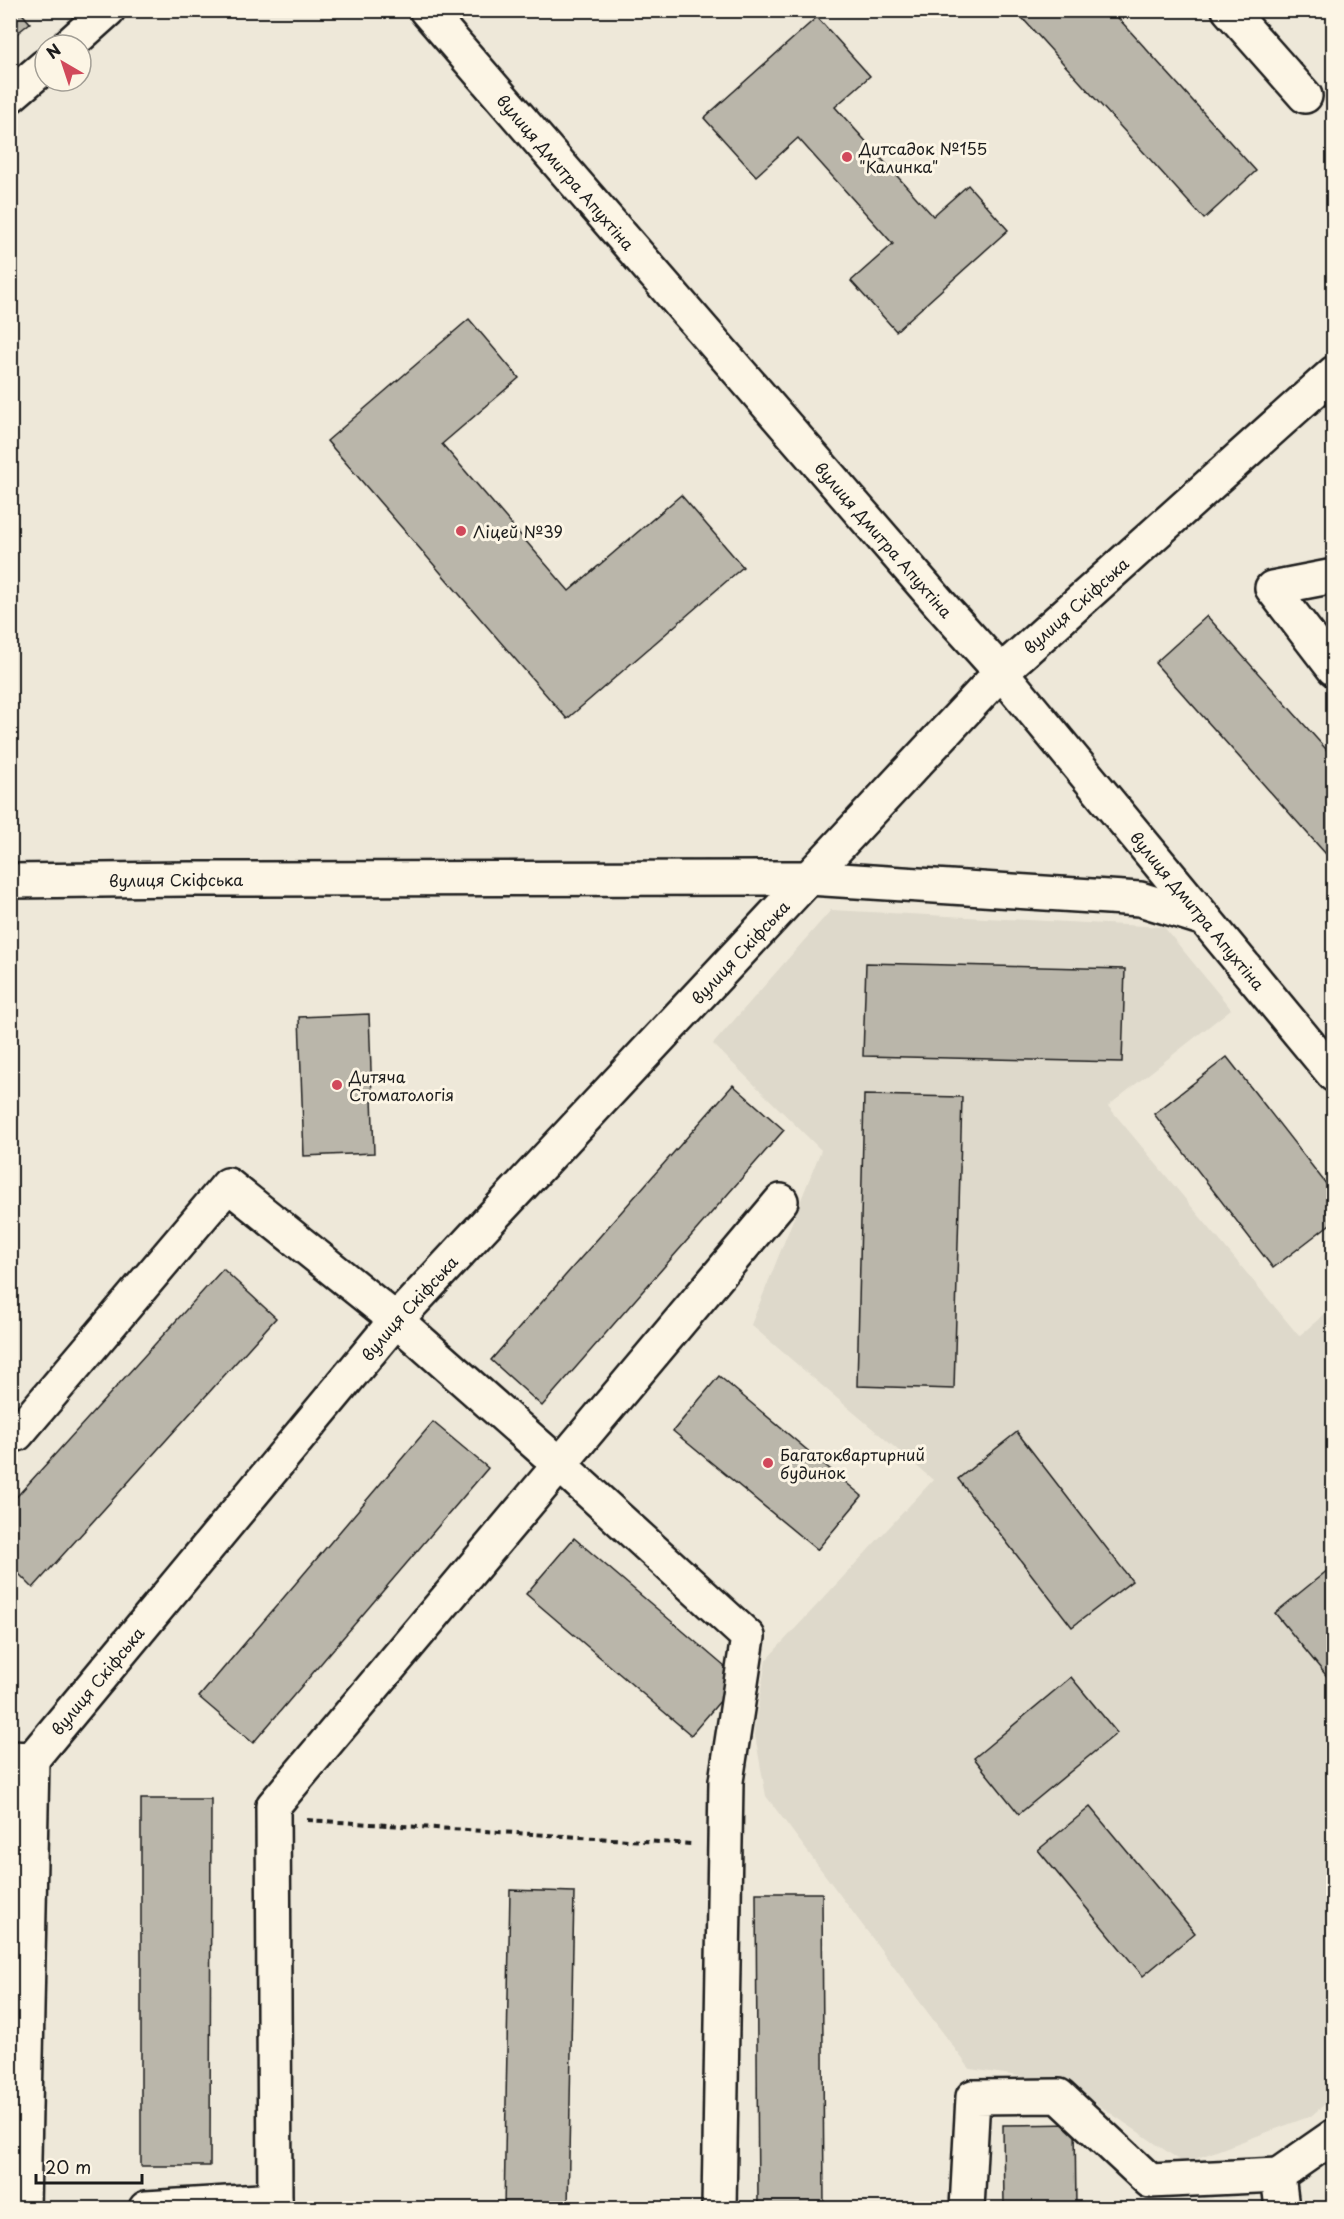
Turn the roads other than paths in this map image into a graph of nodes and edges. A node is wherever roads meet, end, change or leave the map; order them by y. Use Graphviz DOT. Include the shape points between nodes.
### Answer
graph roads {
  1 [pos="108,10"];
  2 [pos="426,10"];
  3 [pos="1228,10"];
  4 [pos="82,33"];
  5 [pos="33,76"];
  6 [pos="10,96"];
  7 [pos="1305,96"];
  8 [pos="1334,373"];
  9 [pos="1334,576"];
  10 [pos="1334,669"];
  11 [pos="1001,672"];
  12 [pos="809,878"];
  13 [pos="10,881"];
  14 [pos="1205,920"];
  15 [pos="1334,1075"];
  16 [pos="782,1201"];
  17 [pos="396,1320"];
  18 [pos="10,1434"];
  19 [pos="560,1465"];
  20 [pos="21,1759"];
  21 [pos="1334,2136"];
  22 [pos="1278,2175"];
  23 [pos="275,2204"];
  24 [pos="23,2208"];
  25 [pos="146,2208"];
  26 [pos="718,2208"];
  27 [pos="967,2208"];
  28 [pos="1282,2208"];
  1 -- 4 [label="street"];
  2 -- 11 [label="street, вулиця Дмитра Апухтіна"];
  3 -- 7 [label="street"];
  5 -- 6 [label="street"];
  8 -- 11 [label="street, вулиця Скіфська"];
  9 -- 10 [label="street" via="1272,588"];
  11 -- 12 [label="street, вулиця Скіфська"];
  11 -- 14 [label="street, вулиця Дмитра Апухтіна"];
  12 -- 13 [label="street, вулиця Скіфська"];
  12 -- 14 [label="street, вулиця Скіфська" via="1140,899"];
  12 -- 17 [label="street, вулиця Скіфська"];
  14 -- 15 [label="street, вулиця Дмитра Апухтіна"];
  16 -- 19 [label="street"];
  17 -- 18 [label="street" via="228,1185 17,1434"];
  17 -- 19 [label="street"];
  17 -- 20 [label="street, вулиця Скіфська"];
  19 -- 23 [label="street" via="273,1806"];
  19 -- 26 [label="street" via="748,1636 726,1781"];
  20 -- 24 [label="street"];
  21 -- 22 [label="street"];
  22 -- 27 [label="street" via="1150,2181 1059,2096 973,2097"];
  22 -- 28 [label="street"];
  23 -- 25 [label="street"];
}
